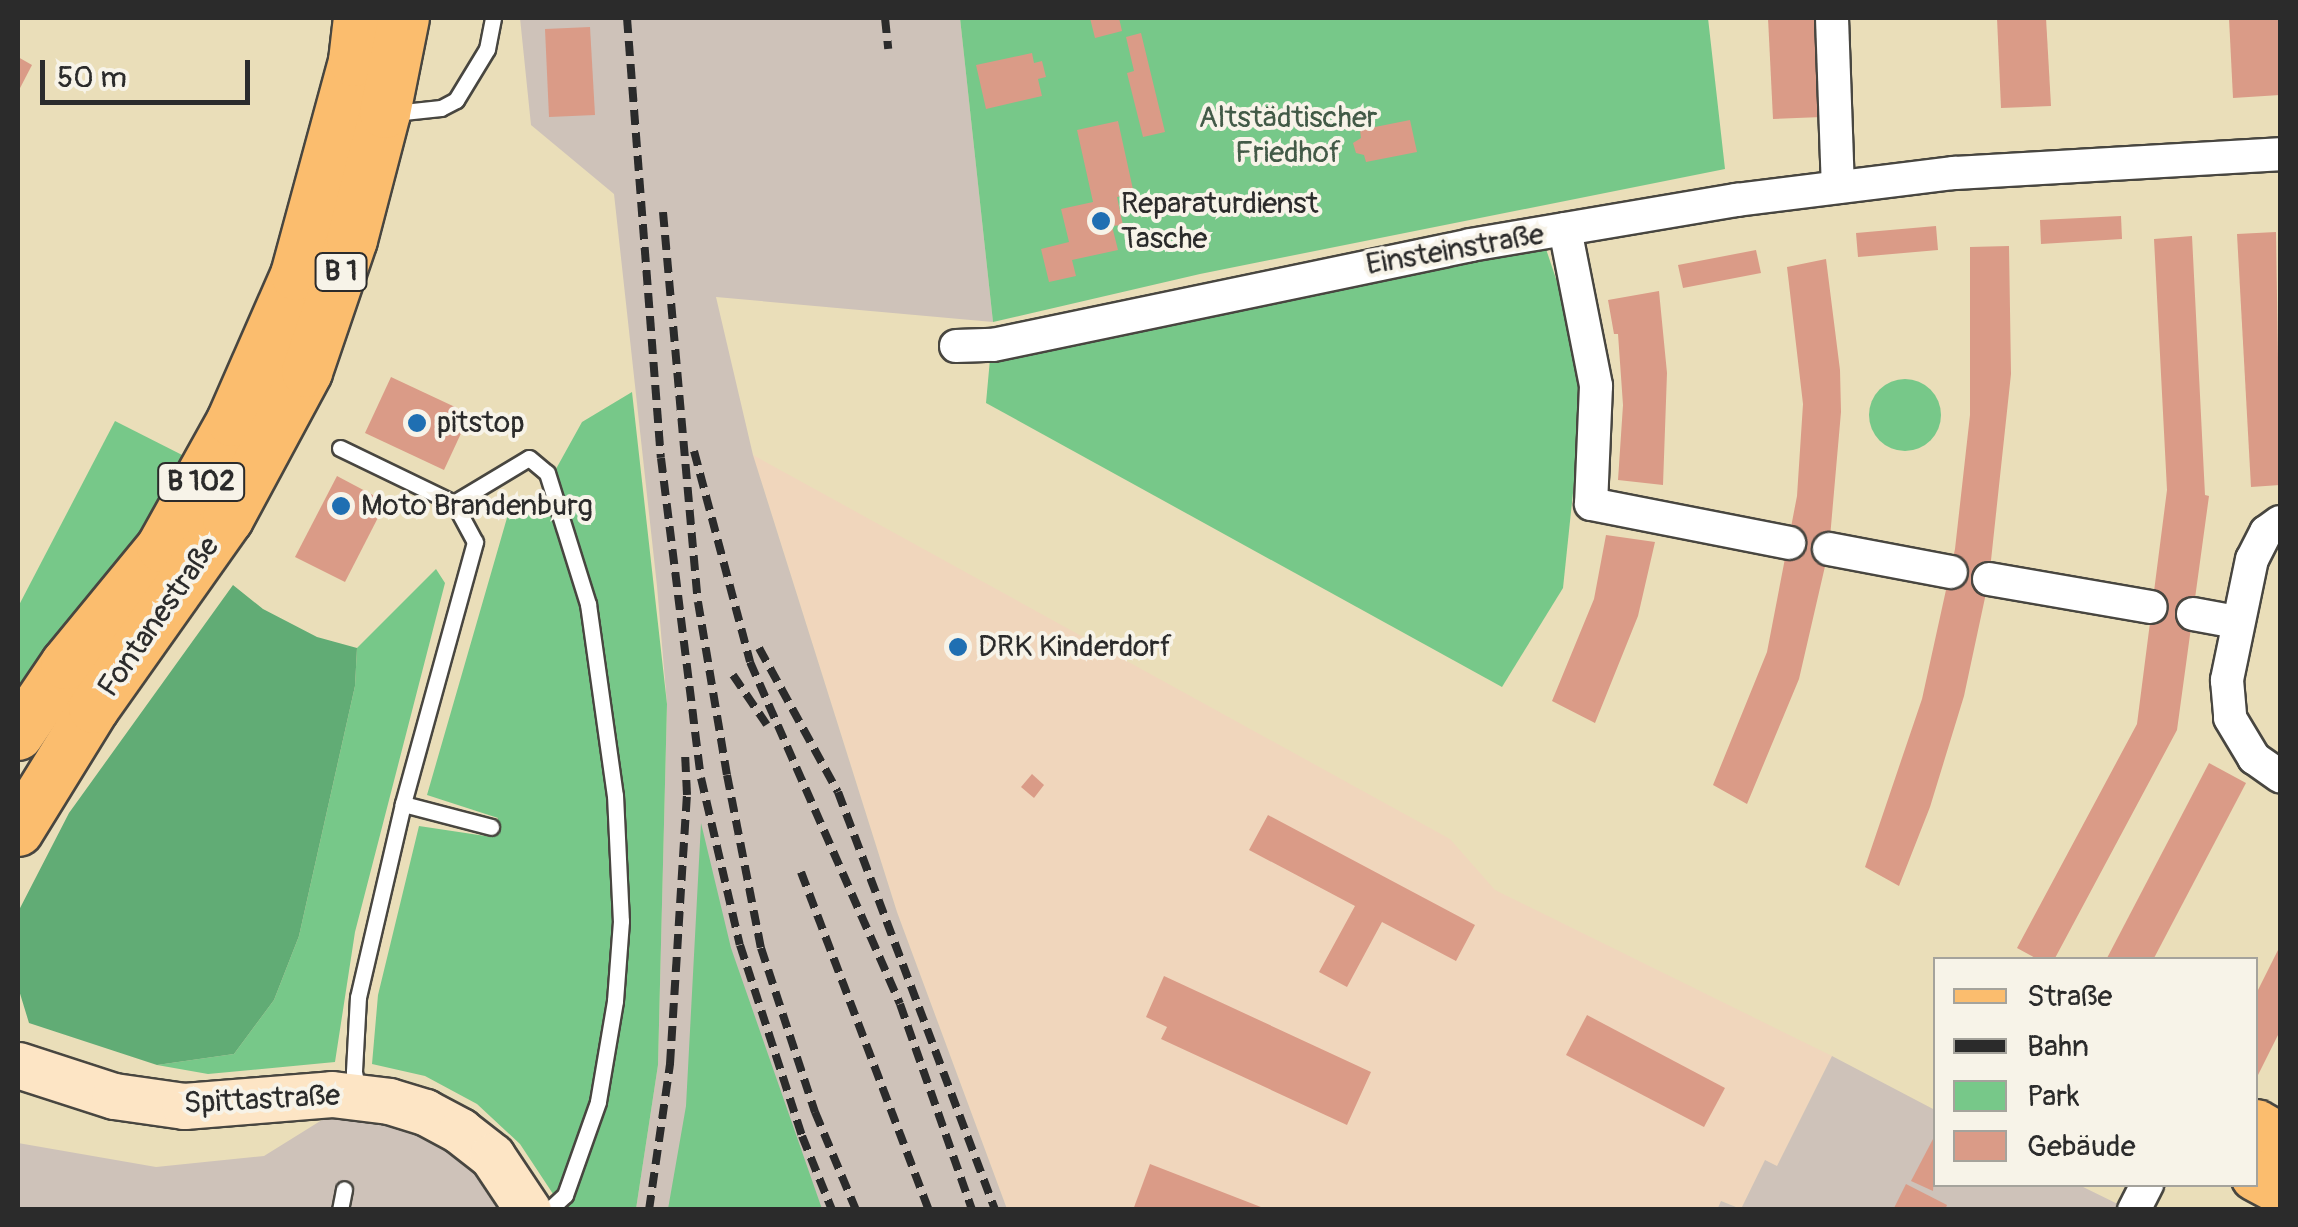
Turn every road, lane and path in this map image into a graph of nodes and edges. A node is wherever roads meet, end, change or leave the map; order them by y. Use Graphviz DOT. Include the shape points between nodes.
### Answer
graph roads {
  1 [pos="359,18"];
  2 [pos="404,18"];
  3 [pos="493,18"];
  4 [pos="1832,18"];
  5 [pos="386,114"];
  6 [pos="2280,154"];
  7 [pos="1838,186"];
  8 [pos="1566,229"];
  9 [pos="956,346"];
  10 [pos="340,448"];
  11 [pos="454,503"];
  12 [pos="2280,522"];
  13 [pos="1789,542"];
  14 [pos="1829,549"];
  15 [pos="1951,572"];
  16 [pos="1989,579"];
  17 [pos="2151,607"];
  18 [pos="2194,614"];
  19 [pos="2236,622"];
  20 [pos="18,736"];
  21 [pos="2280,776"];
  22 [pos="403,804"];
  23 [pos="491,826"];
  24 [pos="18,832"];
  25 [pos="18,1066"];
  26 [pos="360,1108"];
  27 [pos="2258,1126"];
  28 [pos="2280,1139"];
  29 [pos="2258,1177"];
  30 [pos="2145,1187"];
  31 [pos="344,1189"];
  32 [pos="2280,1190"];
  33 [pos="340,1210"];
  34 [pos="528,1210"];
  35 [pos="549,1210"];
  36 [pos="2134,1210"];
  1 -- 20 [label="main road, Fontanestraße / B 102" via="354,61 296,276 232,421 162,547 66,664"];
  2 -- 5 [label="main road, B 1"];
  3 -- 5 [label="lane" via="488,49 456,100"];
  4 -- 7 [label="street"];
  5 -- 24 [label="main road, Fontanestraße / B 1" via="307,372 228,519 94,708"];
  6 -- 7 [label="street, Einsteinstraße" via="1954,172"];
  7 -- 8 [label="street, Einsteinstraße"];
  8 -- 9 [label="street, Einsteinstraße" via="993,345"];
  8 -- 13 [label="street" via="1596,386 1591,504"];
  10 -- 11 [label="lane"];
  11 -- 22 [label="lane" via="475,542"];
  11 -- 35 [label="lane" via="529,458 547,472 588,604 615,795 615,1001 598,1102 565,1195"];
  12 -- 19 [label="street" via="2266,532 2252,559"];
  14 -- 15 [label="street"];
  16 -- 17 [label="street"];
  18 -- 19 [label="street"];
  19 -- 21 [label="street" via="2226,680 2230,718 2254,758"];
  22 -- 23 [label="lane"];
  22 -- 26 [label="lane" via="358,997 354,1072"];
  25 -- 26 [label="street, Spittastraße" via="114,1096 184,1106 332,1094"];
  26 -- 34 [label="street, Spittastraße" via="425,1112 460,1131 492,1156"];
  27 -- 28 [label="main road"];
  29 -- 32 [label="main road"];
  30 -- 36 [label="street"];
  31 -- 33 [label="lane"];
}
